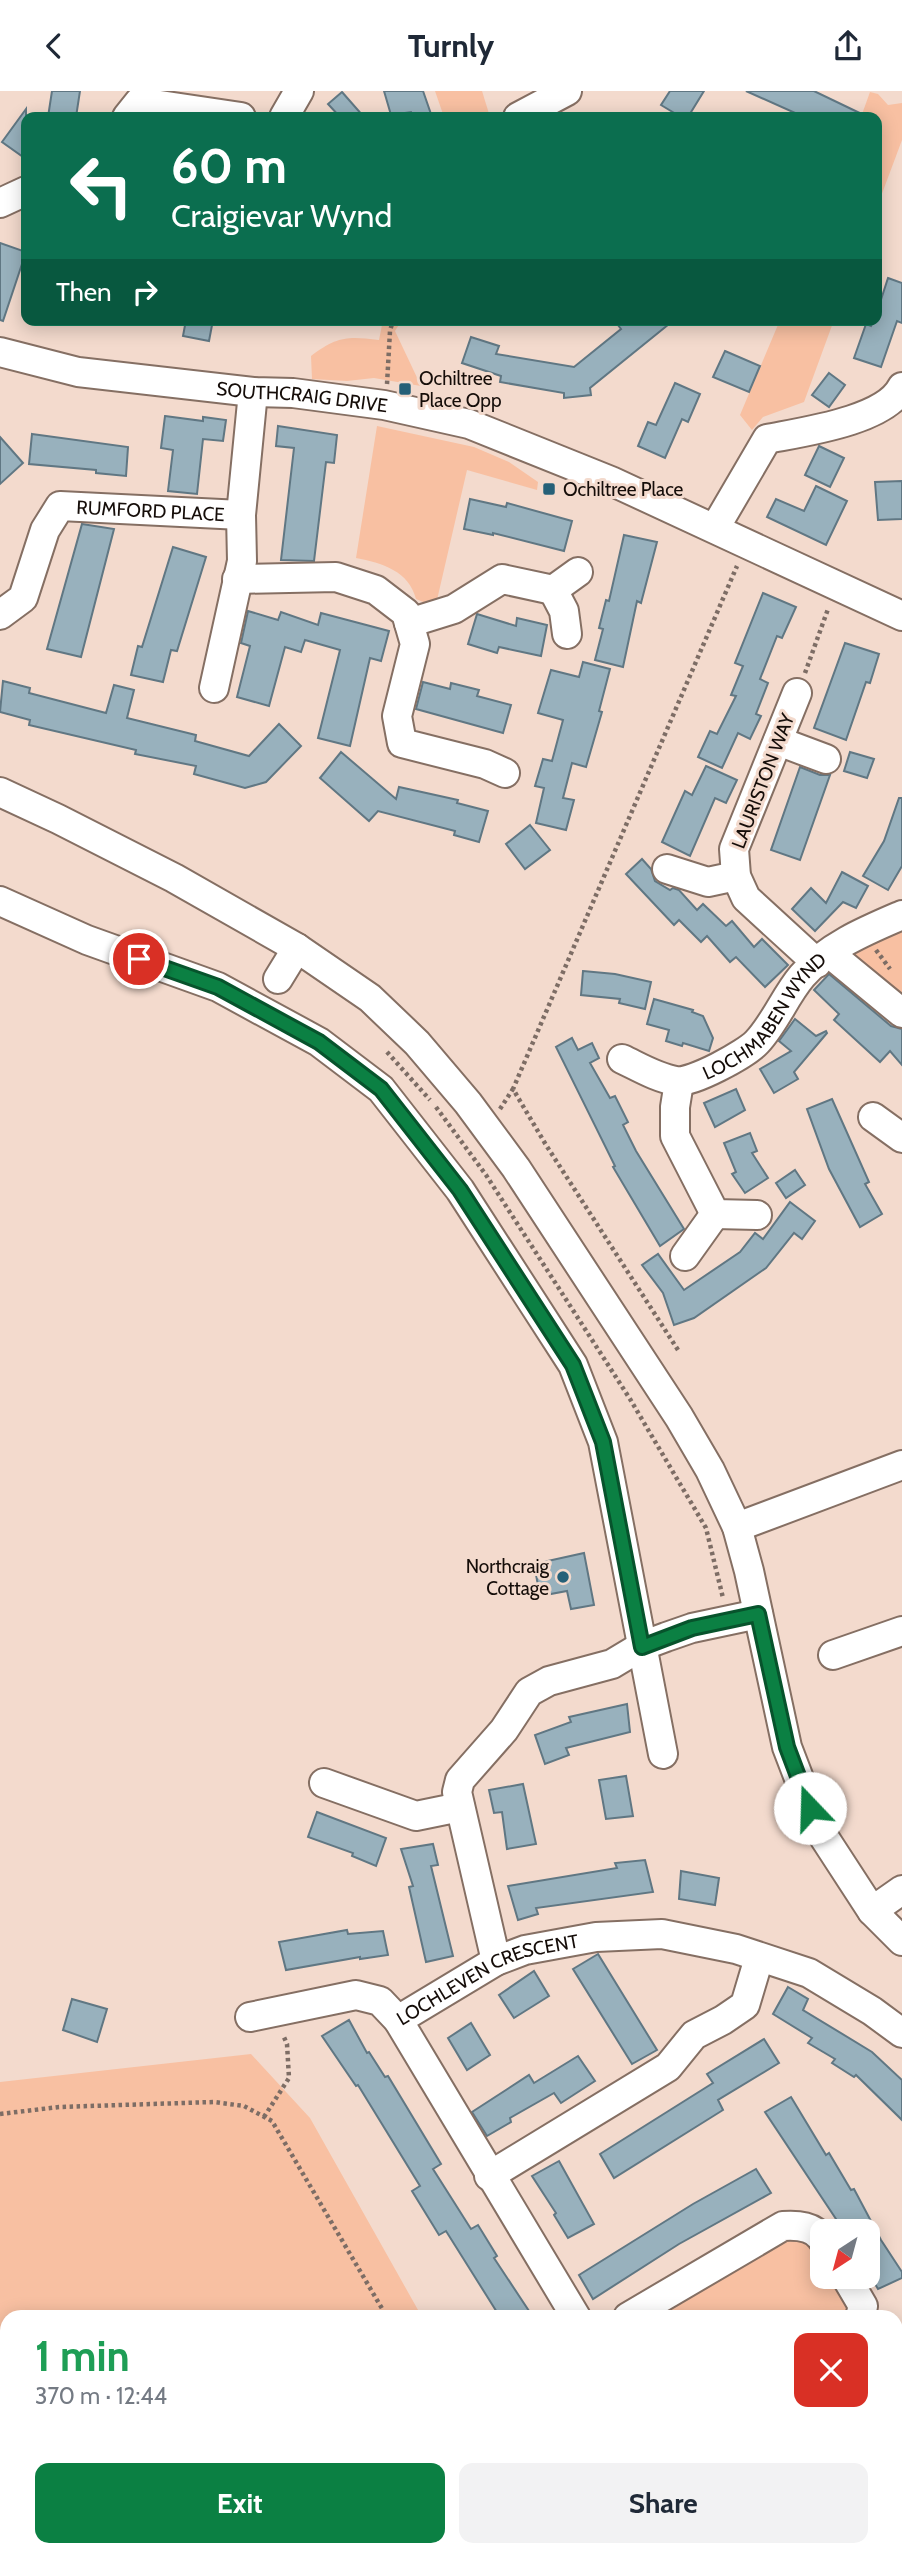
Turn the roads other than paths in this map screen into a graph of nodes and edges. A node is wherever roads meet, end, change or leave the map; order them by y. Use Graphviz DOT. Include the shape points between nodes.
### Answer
graph roads {
  1 [pos="299,91"];
  2 [pos="567,91"];
  3 [pos="132,103"];
  4 [pos="202,112"];
  5 [pos="287,112"];
  6 [pos="527,112"];
  7 [pos="21,193"];
  8 [pos="0,203"];
  9 [pos="0,352"];
  10 [pos="902,387"];
  11 [pos="253,392"];
  12 [pos="241,515"];
  13 [pos="715,528"];
  14 [pos="578,572"];
  15 [pos="237,579"];
  16 [pos="553,590"];
  17 [pos="0,615"];
  18 [pos="902,616"];
  19 [pos="409,623"];
  20 [pos="567,634"];
  21 [pos="214,688"];
  22 [pos="797,693"];
  23 [pos="778,741"];
  24 [pos="826,759"];
  25 [pos="505,773"];
  26 [pos="0,792"];
  27 [pos="667,869"];
  28 [pos="736,876"];
  29 [pos="0,901"];
  30 [pos="902,915"];
  31 [pos="298,947"];
  32 [pos="823,958"];
  33 [pos="278,979"];
  34 [pos="902,1013"];
  35 [pos="622,1059"];
  36 [pos="679,1082"];
  37 [pos="873,1117"];
  38 [pos="902,1138"];
  39 [pos="715,1214"];
  40 [pos="757,1215"];
  41 [pos="685,1256"];
  42 [pos="902,1465"];
  43 [pos="737,1527"];
  44 [pos="758,1614"];
  45 [pos="902,1631"];
  46 [pos="642,1647"];
  47 [pos="833,1655"];
  48 [pos="663,1753"];
  49 [pos="324,1783"];
  50 [pos="460,1807"];
  51 [pos="902,1890"];
  52 [pos="872,1911"];
  53 [pos="902,1941"];
  54 [pos="759,1958"];
  55 [pos="496,1961"];
  56 [pos="262,2015"];
  57 [pos="398,2020"];
  58 [pos="902,2033"];
  59 [pos="489,2176"];
  60 [pos="810,2229"];
  61 [pos="853,2289"];
  62 [pos="572,2310"];
  63 [pos="640,2310"];
  64 [pos="862,2310"];
  1 -- 5 [label="street"];
  2 -- 6 [label="street"];
  3 -- 4 [label="street"];
  7 -- 8 [label="street"];
  9 -- 11 [label="street, SOUTHCRAIG DRIVE" via="78,372"];
  10 -- 13 [label="street" via="897,397 855,420 767,439"];
  11 -- 12 [label="street"];
  11 -- 13 [label="street, SOUTHCRAIG DRIVE" via="384,405 470,424"];
  12 -- 15 [label="street" via="242,561"];
  12 -- 17 [label="street, RUMFORD PLACE" via="60,506 44,530 23,599"];
  13 -- 18 [label="street, SOUTHCRAIG DRIVE"];
  14 -- 16 [label="street"];
  15 -- 19 [label="street" via="336,577 376,590 406,613"];
  15 -- 21 [label="street"];
  16 -- 19 [label="street" via="502,579 454,609"];
  16 -- 20 [label="street" via="564,611"];
  19 -- 25 [label="street" via="415,644 397,716 402,743"];
  22 -- 23 [label="street, LAURISTON WAY"];
  23 -- 24 [label="street"];
  23 -- 28 [label="street, LAURISTON WAY" via="734,849"];
  26 -- 31 [label="street" via="174,878"];
  27 -- 28 [label="street" via="708,883"];
  28 -- 32 [label="street, LAURISTON WAY" via="746,898"];
  29 -- 46 [label="street" via="87,940 218,987 319,1042 381,1089 460,1190 573,1365 603,1442"];
  30 -- 32 [label="street, LOCHMABEN WYND" via="863,932"];
  31 -- 33 [label="street"];
  31 -- 43 [label="street" via="370,998 417,1043 468,1103 516,1168 679,1417"];
  32 -- 34 [label="street, LAURISTON WAY"];
  32 -- 36 [label="street, LOCHMABEN WYND" via="802,976 756,1044 710,1071"];
  35 -- 36 [label="street, LOCHMABEN WYND"];
  36 -- 39 [label="street" via="676,1136"];
  37 -- 38 [label="street"];
  39 -- 40 [label="street"];
  39 -- 41 [label="street"];
  42 -- 43 [label="street"];
  43 -- 44 [label="street"];
  44 -- 46 [label="street" via="692,1628"];
  44 -- 52 [label="street" via="787,1747 804,1793 818,1828"];
  45 -- 47 [label="street"];
  46 -- 48 [label="street"];
  46 -- 50 [label="street" via="612,1664 549,1681 529,1692 504,1730 460,1780"];
  49 -- 50 [label="street" via="416,1816"];
  50 -- 55 [label="street"];
  51 -- 52 [label="street"];
  52 -- 53 [label="street"];
  54 -- 55 [label="street, LOCHLEVEN CRESCENT" via="662,1934 596,1937 525,1950"];
  54 -- 58 [label="street, LOCHLEVEN CRESCENT" via="810,1973"];
  54 -- 59 [label="street" via="746,2005 694,2035 668,2067"];
  55 -- 57 [label="street, LOCHLEVEN CRESCENT"];
  56 -- 57 [label="street" via="356,1994 380,2001"];
  57 -- 59 [label="street, LOCHLEVEN CRESCENT"];
  59 -- 62 [label="street, LOCHLEVEN CRESCENT"];
  60 -- 63 [label="street" via="783,2225"];
  61 -- 64 [label="street"];
}
